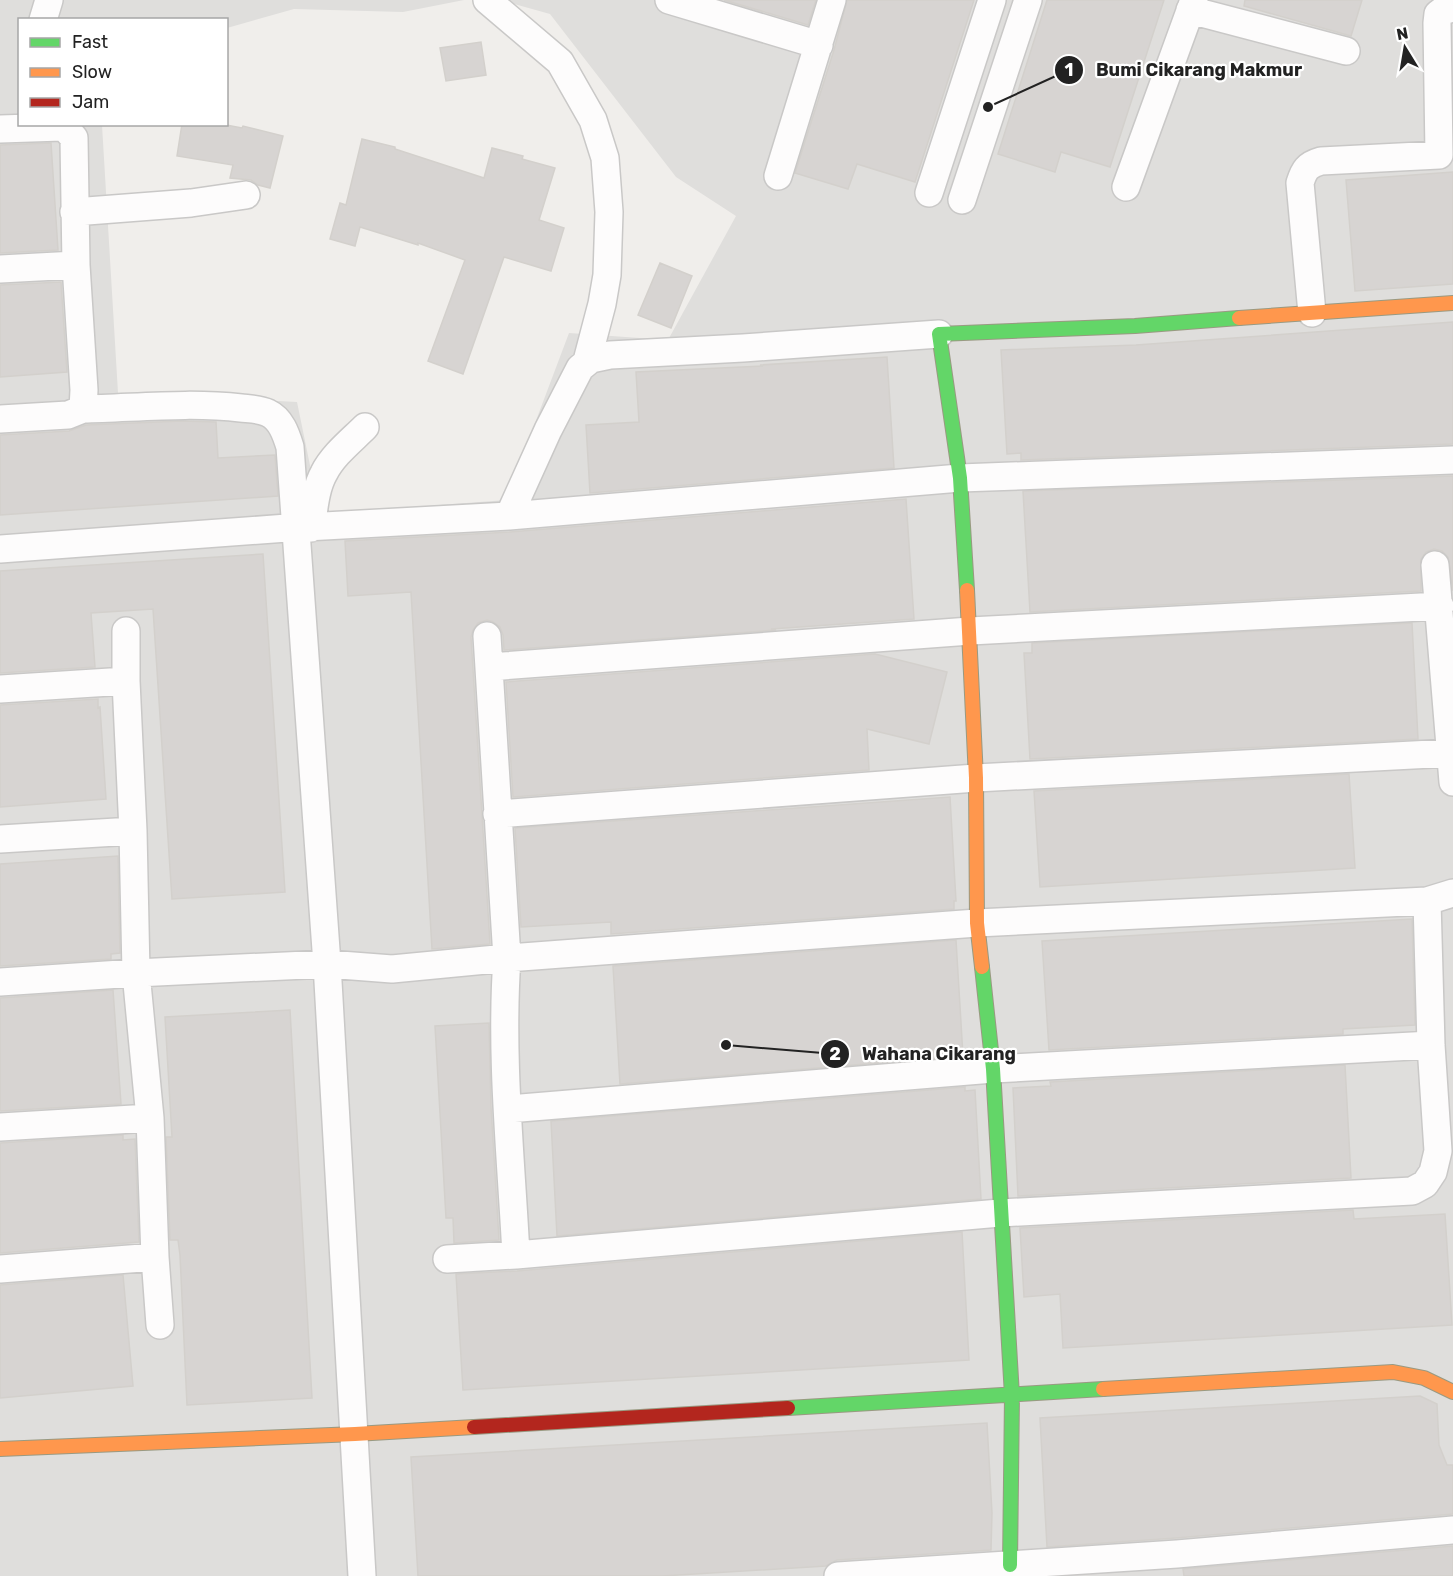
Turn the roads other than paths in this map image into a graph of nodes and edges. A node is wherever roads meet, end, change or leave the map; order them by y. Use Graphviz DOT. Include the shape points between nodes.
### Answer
graph roads {
  1 [pos="49,0"];
  2 [pos="487,0"];
  3 [pos="669,0"];
  4 [pos="832,0"];
  5 [pos="992,0"];
  6 [pos="1028,0"];
  7 [pos="1192,5"];
  8 [pos="1453,8"];
  9 [pos="44,18"];
  10 [pos="819,45"];
  11 [pos="1346,51"];
  12 [pos="0,129"];
  13 [pos="1446,155"];
  14 [pos="939,163"];
  15 [pos="971,175"];
  16 [pos="778,176"];
  17 [pos="1126,187"];
  18 [pos="928,193"];
  19 [pos="246,195"];
  20 [pos="962,200"];
  21 [pos="74,212"];
  22 [pos="76,265"];
  23 [pos="0,269"];
  24 [pos="1453,303"];
  25 [pos="1312,313"];
  26 [pos="939,334"];
  27 [pos="587,361"];
  28 [pos="83,410"];
  29 [pos="0,418"];
  30 [pos="365,427"];
  31 [pos="1453,460"];
  32 [pos="960,478"];
  33 [pos="509,516"];
  34 [pos="303,528"];
  35 [pos="0,549"];
  36 [pos="1435,565"];
  37 [pos="1440,606"];
  38 [pos="126,631"];
  39 [pos="970,631"];
  40 [pos="486,636"];
  41 [pos="489,667"];
  42 [pos="126,681"];
  43 [pos="0,688"];
  44 [pos="1451,753"];
  45 [pos="976,778"];
  46 [pos="1453,782"];
  47 [pos="497,814"];
  48 [pos="133,831"];
  49 [pos="0,840"];
  50 [pos="1453,893"];
  51 [pos="1427,901"];
  52 [pos="977,923"];
  53 [pos="507,958"];
  54 [pos="327,964"];
  55 [pos="136,973"];
  56 [pos="0,982"];
  57 [pos="1438,1037"];
  58 [pos="993,1070"];
  59 [pos="508,1109"];
  60 [pos="150,1118"];
  61 [pos="0,1127"];
  62 [pos="1000,1213"];
  63 [pos="516,1255"];
  64 [pos="155,1257"];
  65 [pos="447,1259"];
  66 [pos="0,1269"];
  67 [pos="160,1325"];
  68 [pos="1453,1392"];
  69 [pos="1012,1396"];
  70 [pos="355,1434"];
  71 [pos="0,1449"];
  72 [pos="1453,1530"];
  73 [pos="1010,1565"];
  74 [pos="1178,1565"];
  75 [pos="362,1576"];
  76 [pos="838,1576"];
  77 [pos="851,1576"];
  1 -- 9 [label="street"];
  2 -- 27 [label="street" via="560,62 593,120 605,158 609,213 607,275"];
  3 -- 10 [label="street"];
  4 -- 10 [label="street"];
  5 -- 14 [label="street"];
  6 -- 15 [label="street"];
  7 -- 11 [label="street"];
  7 -- 17 [label="street"];
  8 -- 13 [label="street" via="1442,10 1437,23"];
  10 -- 16 [label="street"];
  12 -- 21 [label="street" via="54,126 67,130 75,144"];
  13 -- 25 [label="street" via="1321,161 1304,171 1300,183"];
  14 -- 15 [label="street"];
  14 -- 18 [label="street"];
  15 -- 20 [label="street"];
  19 -- 21 [label="street"];
  21 -- 22 [label="street"];
  22 -- 23 [label="street"];
  22 -- 28 [label="street"];
  24 -- 25 [label="street"];
  25 -- 26 [label="street" via="1135,326"];
  26 -- 27 [label="street" via="610,355"];
  26 -- 32 [label="street"];
  27 -- 33 [label="street" via="548,429"];
  28 -- 29 [label="street" via="68,415"];
  28 -- 34 [label="street" via="214,405 270,414 287,435"];
  30 -- 34 [label="street" via="324,472"];
  31 -- 32 [label="street"];
  32 -- 33 [label="street"];
  32 -- 39 [label="street"];
  33 -- 34 [label="street"];
  34 -- 35 [label="street"];
  34 -- 54 [label="street"];
  36 -- 37 [label="street"];
  37 -- 39 [label="street"];
  37 -- 44 [label="street"];
  38 -- 42 [label="street"];
  39 -- 41 [label="street"];
  39 -- 45 [label="street"];
  40 -- 41 [label="street"];
  41 -- 47 [label="street"];
  42 -- 43 [label="street"];
  42 -- 48 [label="street"];
  44 -- 45 [label="street"];
  44 -- 46 [label="street"];
  45 -- 47 [label="street"];
  45 -- 52 [label="street"];
  47 -- 53 [label="street"];
  48 -- 49 [label="street"];
  48 -- 55 [label="street"];
  50 -- 51 [label="street"];
  51 -- 52 [label="street"];
  51 -- 57 [label="street"];
  52 -- 53 [label="street"];
  52 -- 58 [label="street"];
  53 -- 54 [label="street" via="392,969"];
  53 -- 59 [label="street" via="504,994"];
  54 -- 55 [label="street"];
  54 -- 70 [label="street"];
  55 -- 56 [label="street"];
  55 -- 60 [label="street"];
  57 -- 58 [label="street"];
  57 -- 62 [label="street" via="1438,1151 1433,1172 1425,1184 1412,1191"];
  58 -- 59 [label="street"];
  58 -- 62 [label="street"];
  59 -- 63 [label="street"];
  60 -- 61 [label="street"];
  60 -- 64 [label="street"];
  62 -- 63 [label="street"];
  62 -- 69 [label="street"];
  63 -- 65 [label="street"];
  64 -- 66 [label="street"];
  64 -- 67 [label="street"];
  68 -- 69 [label="street" via="1419,1375 1393,1372"];
  69 -- 70 [label="street"];
  69 -- 73 [label="street"];
  70 -- 71 [label="street"];
  70 -- 75 [label="street"];
  72 -- 74 [label="street"];
  73 -- 74 [label="street"];
  73 -- 77 [label="street"];
  76 -- 77 [label="street"];
}
